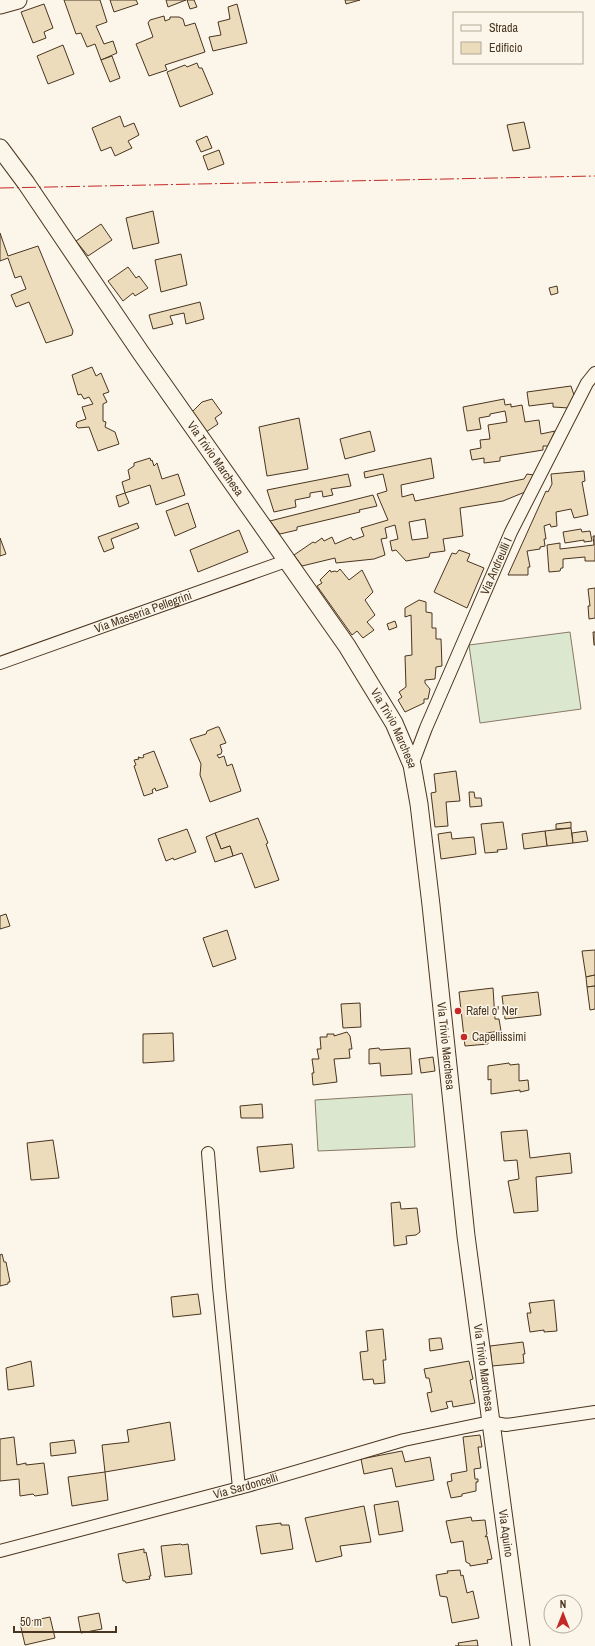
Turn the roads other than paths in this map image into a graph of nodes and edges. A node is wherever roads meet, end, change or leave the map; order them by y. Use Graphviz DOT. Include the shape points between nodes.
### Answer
graph roads {
  1 [pos="18,0"];
  2 [pos="0,5"];
  3 [pos="0,148"];
  4 [pos="595,373"];
  5 [pos="286,561"];
  6 [pos="0,663"];
  7 [pos="412,765"];
  8 [pos="208,1153"];
  9 [pos="595,1412"];
  10 [pos="490,1422"];
  11 [pos="239,1488"];
  12 [pos="0,1551"];
  13 [pos="521,1646"];
  1 -- 2 [label="street"];
  3 -- 5 [label="street, Via Trivio Marchesa"];
  4 -- 7 [label="street, Via Andreulli I" via="587,383 511,532"];
  5 -- 6 [label="street, Via Masseria Pellegrini"];
  5 -- 7 [label="street, Via Trivio Marchesa" via="347,646 394,723"];
  7 -- 10 [label="street, Via Trivio Marchesa" via="419,804 466,1236"];
  8 -- 11 [label="street"];
  9 -- 10 [label="street, Via Sardoncelli" via="506,1425"];
  10 -- 11 [label="street, Via Sardoncelli" via="404,1440"];
  10 -- 13 [label="street, Via Aquino"];
  11 -- 12 [label="street, Via Sardoncelli"];
}
